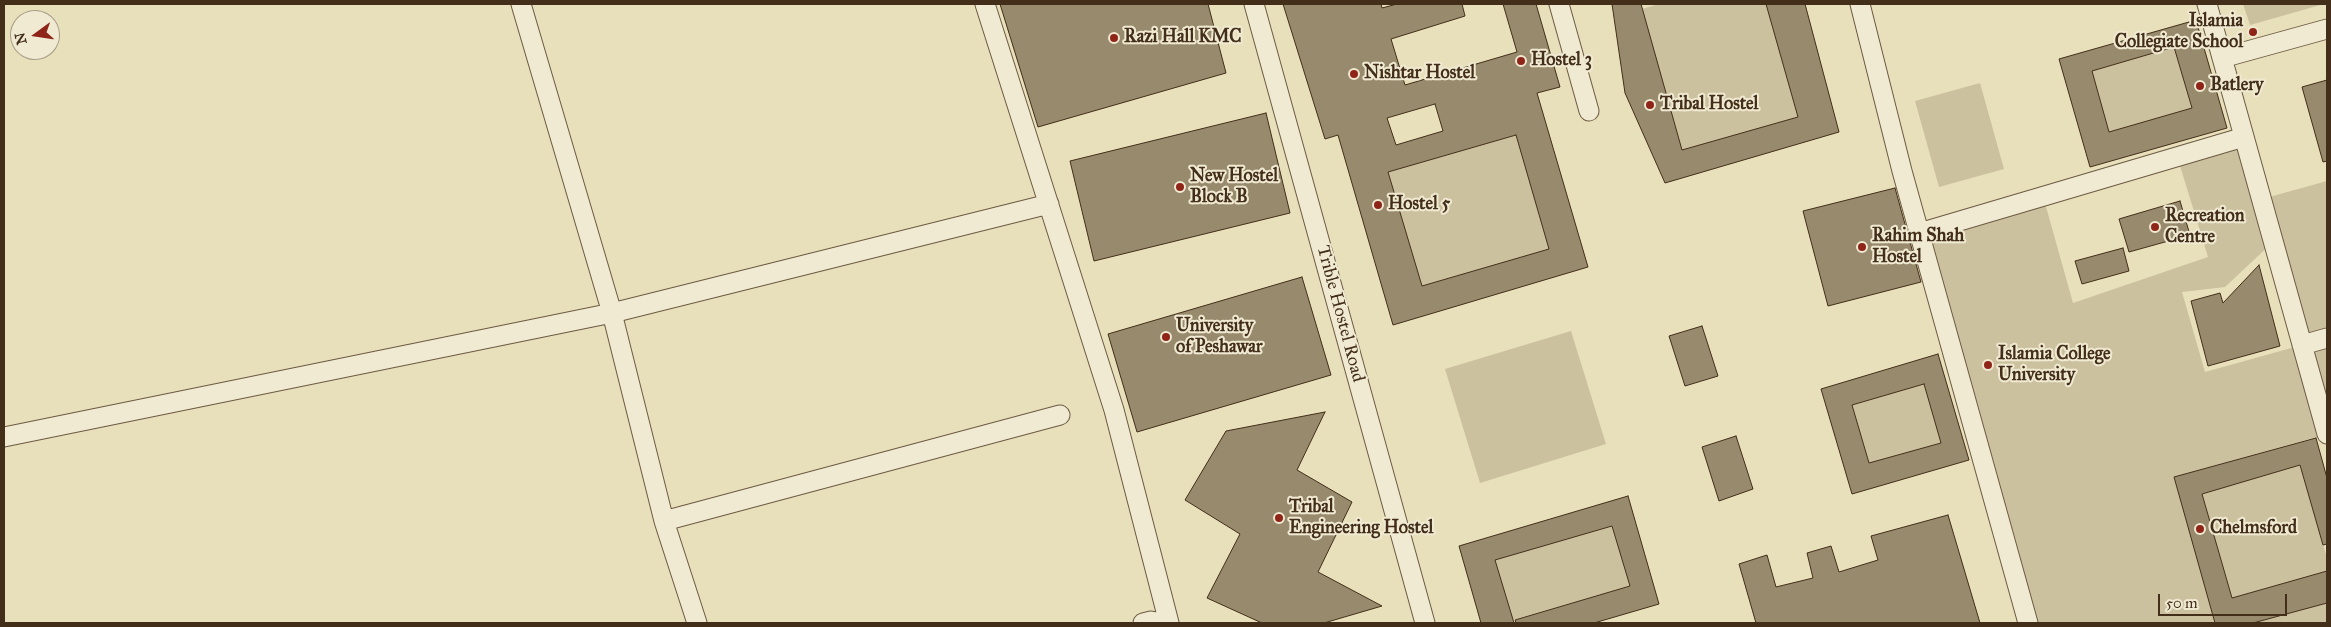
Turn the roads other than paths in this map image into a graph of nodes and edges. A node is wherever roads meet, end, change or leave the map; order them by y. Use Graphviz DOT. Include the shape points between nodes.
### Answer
graph roads {
  1 [pos="521,4"];
  2 [pos="984,4"];
  3 [pos="1254,4"];
  4 [pos="1559,4"];
  5 [pos="1860,4"];
  6 [pos="2207,4"];
  7 [pos="2327,29"];
  8 [pos="2222,58"];
  9 [pos="1589,111"];
  10 [pos="2244,137"];
  11 [pos="1049,204"];
  12 [pos="1919,233"];
  13 [pos="612,313"];
  14 [pos="2327,338"];
  15 [pos="2302,345"];
  16 [pos="1060,415"];
  17 [pos="2327,434"];
  18 [pos="4,437"];
  19 [pos="664,521"];
  20 [pos="696,623"];
  21 [pos="1143,623"];
  22 [pos="1163,623"];
  23 [pos="1169,623"];
  24 [pos="1425,623"];
  25 [pos="2028,623"];
  1 -- 13 [label="street"];
  2 -- 11 [label="street"];
  3 -- 24 [label="street, Trible Hostel Road"];
  4 -- 9 [label="street"];
  5 -- 12 [label="street"];
  6 -- 8 [label="street"];
  7 -- 8 [label="street"];
  8 -- 10 [label="street"];
  10 -- 12 [label="street"];
  10 -- 15 [label="street"];
  11 -- 13 [label="street"];
  11 -- 23 [label="street" via="1114,410"];
  12 -- 25 [label="street"];
  13 -- 18 [label="street"];
  13 -- 19 [label="street"];
  14 -- 15 [label="street"];
  15 -- 17 [label="street"];
  16 -- 19 [label="street"];
  19 -- 20 [label="street"];
  21 -- 22 [label="street"];
}
